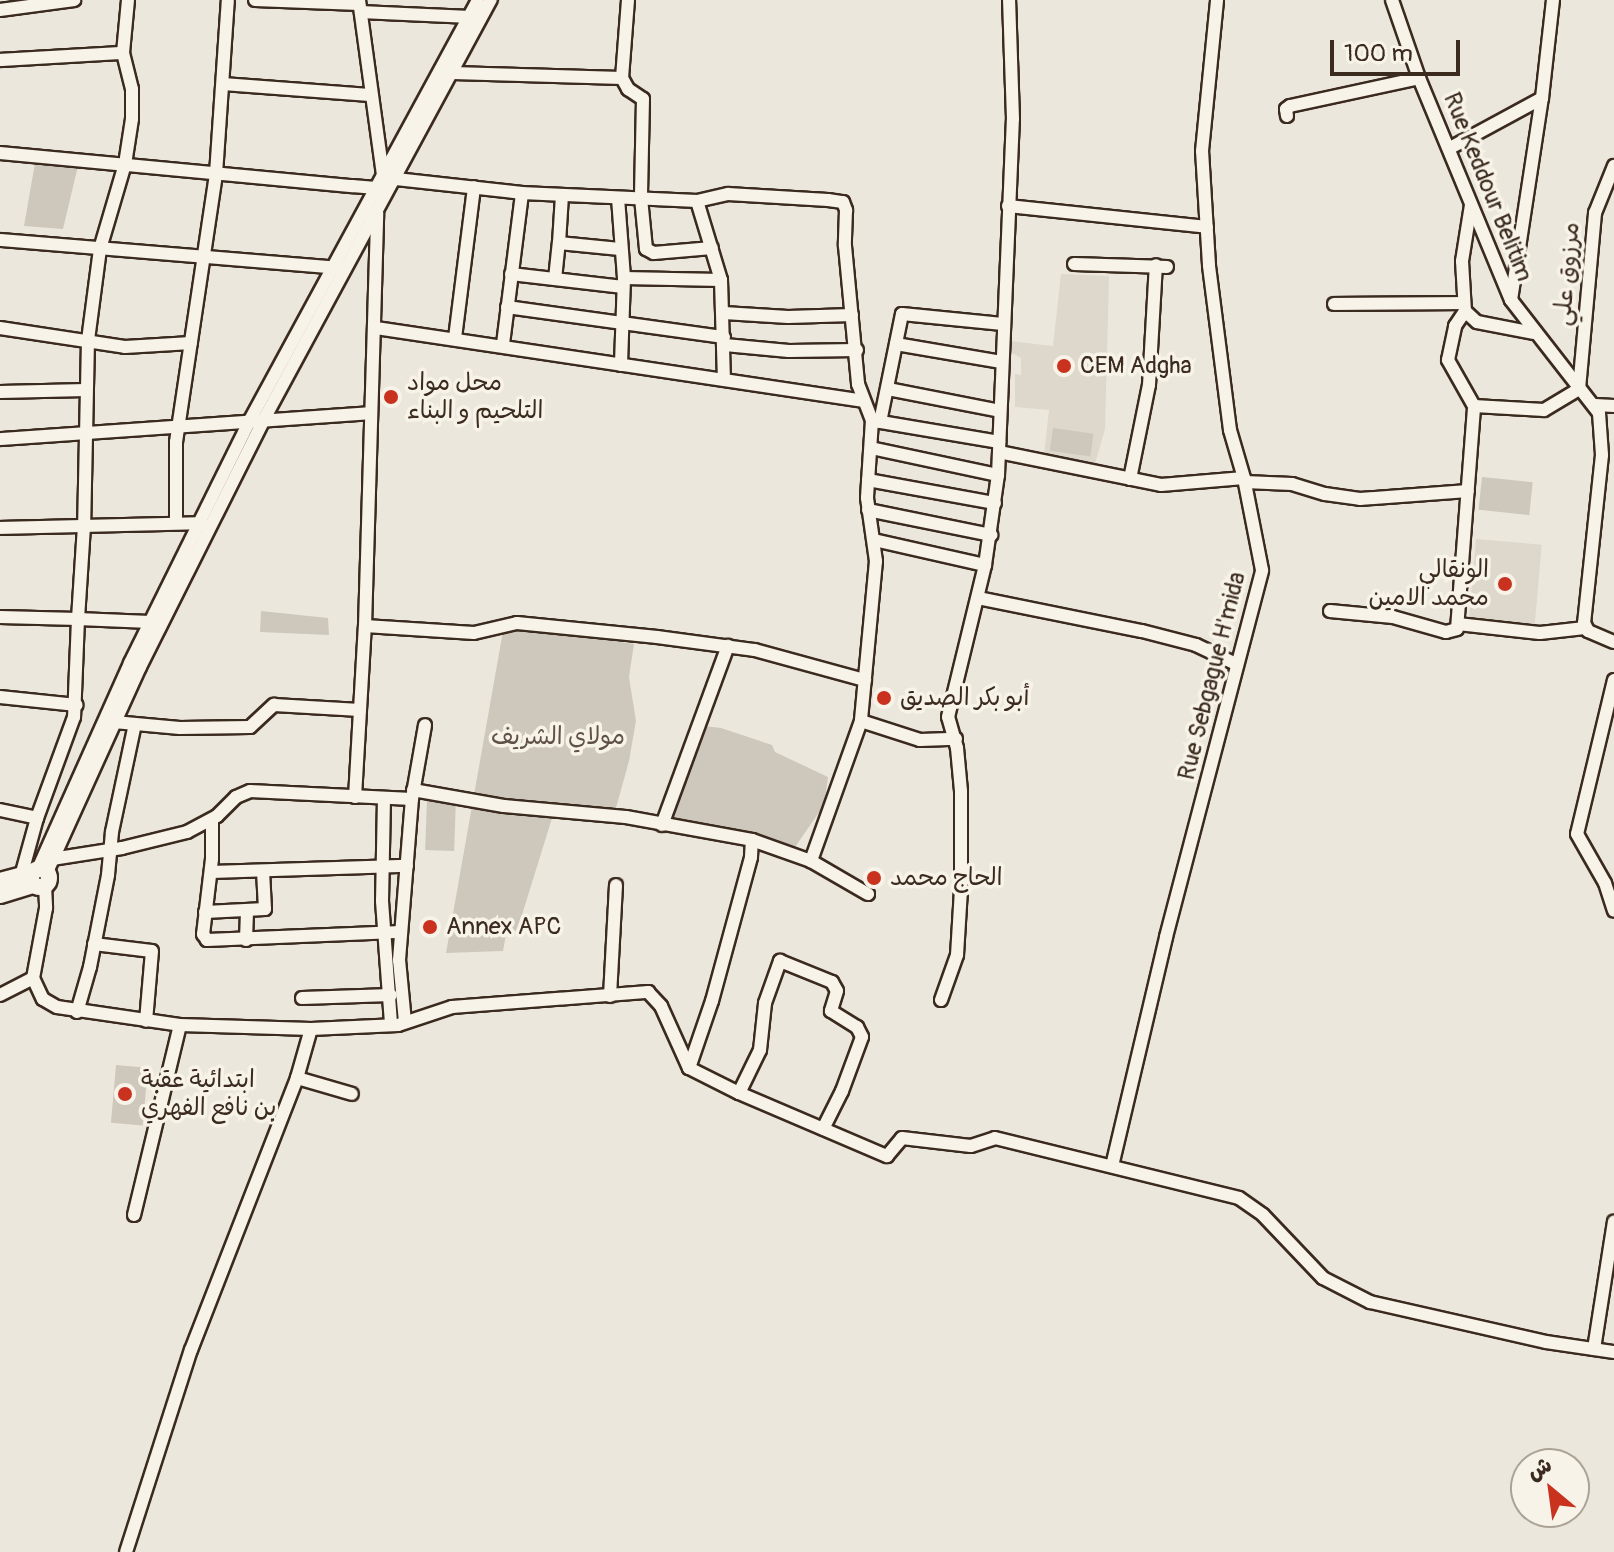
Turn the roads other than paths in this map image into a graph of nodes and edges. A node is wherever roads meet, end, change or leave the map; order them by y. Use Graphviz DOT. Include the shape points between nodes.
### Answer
graph roads {
  1 [pos="74,0"];
  2 [pos="128,0"];
  3 [pos="228,0"];
  4 [pos="255,0"];
  5 [pos="478,0"];
  6 [pos="491,0"];
  7 [pos="628,0"];
  8 [pos="1009,0"];
  9 [pos="1217,0"];
  10 [pos="1392,0"];
  11 [pos="1553,0"];
  12 [pos="360,5"];
  13 [pos="0,10"];
  14 [pos="470,17"];
  15 [pos="123,53"];
  16 [pos="0,60"];
  17 [pos="453,73"];
  18 [pos="622,78"];
  19 [pos="1419,78"];
  20 [pos="223,84"];
  21 [pos="370,95"];
  22 [pos="1542,98"];
  23 [pos="1287,116"];
  24 [pos="1450,148"];
  25 [pos="0,153"];
  26 [pos="125,164"];
  27 [pos="1614,166"];
  28 [pos="216,174"];
  29 [pos="390,177"];
  30 [pos="474,187"];
  31 [pos="376,188"];
  32 [pos="522,193"];
  33 [pos="562,195"];
  34 [pos="618,198"];
  35 [pos="641,198"];
  36 [pos="697,201"];
  37 [pos="1471,203"];
  38 [pos="1008,206"];
  39 [pos="377,211"];
  40 [pos="1207,227"];
  41 [pos="0,240"];
  42 [pos="559,243"];
  43 [pos="712,248"];
  44 [pos="100,249"];
  45 [pos="620,249"];
  46 [pos="205,258"];
  47 [pos="1074,264"];
  48 [pos="338,268"];
  49 [pos="511,274"];
  50 [pos="555,279"];
  51 [pos="721,280"];
  52 [pos="624,283"];
  53 [pos="1511,300"];
  54 [pos="1334,304"];
  55 [pos="507,307"];
  56 [pos="1464,307"];
  57 [pos="724,313"];
  58 [pos="852,315"];
  59 [pos="622,324"];
  60 [pos="1003,324"];
  61 [pos="0,328"];
  62 [pos="376,328"];
  63 [pos="1533,333"];
  64 [pos="455,338"];
  65 [pos="88,340"];
  66 [pos="724,341"];
  67 [pos="191,343"];
  68 [pos="503,344"];
  69 [pos="896,344"];
  70 [pos="857,350"];
  71 [pos="1001,362"];
  72 [pos="621,365"];
  73 [pos="724,380"];
  74 [pos="888,389"];
  75 [pos="1579,389"];
  76 [pos="86,390"];
  77 [pos="0,392"];
  78 [pos="863,401"];
  79 [pos="1595,405"];
  80 [pos="1474,406"];
  81 [pos="1614,406"];
  82 [pos="1000,411"];
  83 [pos="370,413"];
  84 [pos="264,419"];
  85 [pos="250,420"];
  86 [pos="876,421"];
  87 [pos="180,426"];
  88 [pos="84,434"];
  89 [pos="0,439"];
  90 [pos="999,447"];
  91 [pos="871,448"];
  92 [pos="998,475"];
  93 [pos="1130,479"];
  94 [pos="868,480"];
  95 [pos="1245,480"];
  96 [pos="1468,491"];
  97 [pos="995,503"];
  98 [pos="868,510"];
  99 [pos="176,523"];
  100 [pos="202,523"];
  101 [pos="84,526"];
  102 [pos="0,528"];
  103 [pos="991,535"];
  104 [pos="874,540"];
  105 [pos="985,565"];
  106 [pos="978,598"];
  107 [pos="1330,611"];
  108 [pos="0,617"];
  109 [pos="78,619"];
  110 [pos="150,622"];
  111 [pos="1458,624"];
  112 [pos="365,626"];
  113 [pos="1585,628"];
  114 [pos="1614,642"];
  115 [pos="728,646"];
  116 [pos="1236,664"];
  117 [pos="135,665"];
  118 [pos="865,680"];
  119 [pos="1614,680"];
  120 [pos="0,697"];
  121 [pos="77,705"];
  122 [pos="360,710"];
  123 [pos="861,721"];
  124 [pos="114,722"];
  125 [pos="135,724"];
  126 [pos="425,725"];
  127 [pos="956,739"];
  128 [pos="413,794"];
  129 [pos="355,797"];
  130 [pos="384,798"];
  131 [pos="0,810"];
  132 [pos="37,818"];
  133 [pos="212,820"];
  134 [pos="662,825"];
  135 [pos="752,840"];
  136 [pos="110,850"];
  137 [pos="811,861"];
  138 [pos="407,866"];
  139 [pos="382,867"];
  140 [pos="211,872"];
  141 [pos="263,873"];
  142 [pos="39,874"];
  143 [pos="0,881"];
  144 [pos="616,885"];
  145 [pos="868,894"];
  146 [pos="0,895"];
  147 [pos="247,910"];
  148 [pos="1614,911"];
  149 [pos="205,912"];
  150 [pos="401,932"];
  151 [pos="384,934"];
  152 [pos="246,940"];
  153 [pos="94,944"];
  154 [pos="33,978"];
  155 [pos="0,995"];
  156 [pos="391,995"];
  157 [pos="610,996"];
  158 [pos="302,998"];
  159 [pos="941,1000"];
  160 [pos="77,1012"];
  161 [pos="146,1021"];
  162 [pos="405,1022"];
  163 [pos="180,1025"];
  164 [pos="391,1025"];
  165 [pos="311,1029"];
  166 [pos="689,1068"];
  167 [pos="297,1078"];
  168 [pos="739,1093"];
  169 [pos="352,1094"];
  170 [pos="823,1129"];
  171 [pos="1112,1166"];
  172 [pos="134,1215"];
  173 [pos="1614,1222"];
  174 [pos="1594,1349"];
  175 [pos="1614,1352"];
  176 [pos="126,1552"];
  1 -- 13 [label="street"];
  2 -- 15 [label="street"];
  3 -- 20 [label="street"];
  4 -- 12 [label="street"];
  5 -- 14 [label="street"];
  6 -- 17 [label="street"];
  7 -- 18 [label="street"];
  8 -- 38 [label="street" via="1013,119"];
  9 -- 40 [label="street, Rue Sebgague H'mida" via="1202,151"];
  10 -- 19 [label="street, Rue Keddour Belitim"];
  11 -- 22 [label="street"];
  12 -- 14 [label="street"];
  12 -- 21 [label="street"];
  14 -- 29 [label="street"];
  15 -- 16 [label="street"];
  15 -- 26 [label="street" via="133,108"];
  17 -- 18 [label="street"];
  17 -- 29 [label="street"];
  18 -- 35 [label="street" via="643,99"];
  19 -- 23 [label="street" via="1290,106"];
  19 -- 24 [label="street, Rue Keddour Belitim"];
  20 -- 21 [label="street"];
  20 -- 28 [label="street"];
  21 -- 29 [label="street"];
  22 -- 24 [label="street"];
  22 -- 53 [label="street"];
  24 -- 37 [label="street, Rue Keddour Belitim"];
  25 -- 26 [label="street"];
  26 -- 28 [label="street"];
  26 -- 44 [label="street"];
  27 -- 75 [label="street, مرزوق علي" via="1595,213"];
  28 -- 31 [label="street"];
  28 -- 46 [label="street"];
  29 -- 30 [label="street"];
  29 -- 31 [label="street"];
  29 -- 39 [label="street"];
  30 -- 32 [label="street"];
  30 -- 64 [label="street"];
  31 -- 48 [label="street"];
  32 -- 33 [label="street"];
  32 -- 49 [label="street"];
  33 -- 34 [label="street"];
  33 -- 42 [label="street"];
  34 -- 35 [label="street"];
  34 -- 45 [label="street"];
  35 -- 36 [label="street"];
  35 -- 43 [label="street" via="647,251"];
  36 -- 43 [label="street"];
  36 -- 58 [label="street" via="728,194 843,202"];
  37 -- 53 [label="street, Rue Keddour Belitim"];
  37 -- 56 [label="street" via="1462,261"];
  38 -- 40 [label="street"];
  38 -- 60 [label="street"];
  39 -- 48 [label="street"];
  39 -- 62 [label="street"];
  40 -- 95 [label="street, Rue Sebgague H'mida" via="1225,393"];
  41 -- 44 [label="street"];
  42 -- 45 [label="street"];
  42 -- 50 [label="street"];
  43 -- 51 [label="street"];
  44 -- 46 [label="street"];
  44 -- 65 [label="street"];
  45 -- 52 [label="street"];
  46 -- 48 [label="street"];
  46 -- 67 [label="street"];
  47 -- 93 [label="street" via="1161,266 1149,385"];
  48 -- 84 [label="street"];
  48 -- 85 [label="street"];
  49 -- 50 [label="street"];
  49 -- 55 [label="street"];
  50 -- 52 [label="street"];
  51 -- 52 [label="street"];
  51 -- 57 [label="street"];
  52 -- 59 [label="street"];
  53 -- 63 [label="street, Rue Keddour Belitim"];
  54 -- 56 [label="street"];
  55 -- 59 [label="street"];
  55 -- 68 [label="street"];
  56 -- 63 [label="street" via="1477,322"];
  56 -- 80 [label="street" via="1448,360"];
  57 -- 58 [label="street"];
  57 -- 66 [label="street"];
  58 -- 70 [label="street"];
  59 -- 66 [label="street"];
  59 -- 72 [label="street"];
  60 -- 69 [label="street" via="902,314"];
  60 -- 71 [label="street"];
  61 -- 65 [label="street"];
  62 -- 64 [label="street"];
  62 -- 83 [label="street"];
  63 -- 75 [label="street, Rue Keddour Belitim"];
  64 -- 68 [label="street"];
  65 -- 67 [label="street" via="125,347"];
  65 -- 76 [label="street"];
  66 -- 70 [label="street" via="789,351"];
  66 -- 73 [label="street"];
  67 -- 87 [label="street"];
  68 -- 72 [label="street"];
  69 -- 71 [label="street"];
  69 -- 74 [label="street"];
  70 -- 78 [label="street"];
  71 -- 82 [label="street"];
  72 -- 73 [label="street"];
  73 -- 78 [label="street"];
  74 -- 82 [label="street"];
  74 -- 86 [label="street"];
  75 -- 79 [label="street, Rue Keddour Belitim"];
  75 -- 80 [label="street" via="1544,410"];
  76 -- 77 [label="street"];
  76 -- 88 [label="street"];
  78 -- 86 [label="street"];
  79 -- 81 [label="street"];
  79 -- 113 [label="street" via="1602,424 1602,455"];
  80 -- 96 [label="street"];
  82 -- 90 [label="street"];
  83 -- 84 [label="street"];
  83 -- 112 [label="street"];
  84 -- 85 [label="street"];
  84 -- 117 [label="street"];
  85 -- 87 [label="street"];
  85 -- 100 [label="street"];
  86 -- 90 [label="street"];
  86 -- 91 [label="street"];
  87 -- 88 [label="street"];
  87 -- 99 [label="street"];
  88 -- 89 [label="street"];
  88 -- 101 [label="street"];
  90 -- 92 [label="street"];
  90 -- 93 [label="street"];
  91 -- 92 [label="street"];
  91 -- 94 [label="street"];
  92 -- 97 [label="street"];
  93 -- 95 [label="street" via="1179,485"];
  94 -- 97 [label="street"];
  94 -- 98 [label="street"];
  95 -- 96 [label="street" via="1360,499"];
  95 -- 116 [label="street, Rue Sebgague H'mida" via="1262,561"];
  96 -- 111 [label="street"];
  97 -- 103 [label="street"];
  98 -- 103 [label="street"];
  98 -- 104 [label="street"];
  99 -- 100 [label="street"];
  99 -- 101 [label="street"];
  100 -- 110 [label="street"];
  101 -- 102 [label="street"];
  101 -- 109 [label="street"];
  103 -- 105 [label="street"];
  104 -- 105 [label="street"];
  104 -- 118 [label="street"];
  105 -- 106 [label="street"];
  106 -- 116 [label="street" via="1142,631 1196,645"];
  106 -- 127 [label="street" via="949,713"];
  107 -- 111 [label="street" via="1393,617 1446,632"];
  108 -- 109 [label="street"];
  109 -- 110 [label="street"];
  109 -- 121 [label="street"];
  110 -- 117 [label="street"];
  111 -- 113 [label="street" via="1540,633"];
  112 -- 115 [label="street" via="474,633 517,623"];
  112 -- 122 [label="street"];
  113 -- 114 [label="street"];
  115 -- 118 [label="street"];
  115 -- 134 [label="street"];
  116 -- 171 [label="street, Rue Sebgague H'mida"];
  117 -- 124 [label="street"];
  117 -- 142 [label="street"];
  118 -- 123 [label="street"];
  119 -- 148 [label="street" via="1577,834 1605,883"];
  120 -- 121 [label="street"];
  121 -- 132 [label="street"];
  122 -- 125 [label="street" via="274,705 250,727"];
  122 -- 129 [label="street"];
  123 -- 127 [label="street" via="920,740"];
  123 -- 137 [label="street"];
  124 -- 125 [label="street"];
  124 -- 142 [label="street"];
  125 -- 136 [label="street"];
  126 -- 128 [label="street"];
  127 -- 159 [label="street" via="961,910 957,955"];
  128 -- 130 [label="street"];
  128 -- 134 [label="street"];
  128 -- 138 [label="street"];
  129 -- 130 [label="street"];
  129 -- 133 [label="street" via="250,791"];
  130 -- 139 [label="street"];
  131 -- 132 [label="street"];
  132 -- 142 [label="street"];
  133 -- 136 [label="street" via="187,832"];
  133 -- 140 [label="street"];
  134 -- 135 [label="street"];
  135 -- 137 [label="street"];
  135 -- 166 [label="street" via="712,1001"];
  136 -- 142 [label="street"];
  136 -- 153 [label="street"];
  137 -- 145 [label="street"];
  138 -- 139 [label="street"];
  138 -- 150 [label="street"];
  139 -- 141 [label="street"];
  139 -- 151 [label="street"];
  140 -- 141 [label="street"];
  140 -- 149 [label="street"];
  141 -- 147 [label="street" via="265,909"];
  142 -- 143 [label="main road"];
  142 -- 146 [label="main road"];
  142 -- 154 [label="street" via="46,908"];
  144 -- 157 [label="street"];
  147 -- 149 [label="street"];
  147 -- 152 [label="street"];
  149 -- 152 [label="street" via="207,940"];
  150 -- 151 [label="street"];
  150 -- 162 [label="street"];
  151 -- 152 [label="street"];
  151 -- 156 [label="street"];
  153 -- 160 [label="street"];
  153 -- 161 [label="street" via="152,951"];
  154 -- 155 [label="street"];
  154 -- 160 [label="street" via="43,999"];
  156 -- 158 [label="street"];
  156 -- 164 [label="street"];
  157 -- 162 [label="street" via="452,1007"];
  157 -- 166 [label="street" via="653,995"];
  160 -- 161 [label="street"];
  161 -- 163 [label="street"];
  162 -- 164 [label="street"];
  163 -- 165 [label="street"];
  163 -- 172 [label="street"];
  164 -- 165 [label="street"];
  165 -- 167 [label="street"];
  166 -- 168 [label="street"];
  167 -- 169 [label="street"];
  167 -- 176 [label="street" via="191,1350"];
  168 -- 170 [label="street"];
  168 -- 170 [label="street" via="760,1050 765,1003 780,961 832,982 837,991 831,1011 857,1027 862,1037"];
  170 -- 171 [label="street" via="887,1156 902,1138 971,1146 995,1138"];
  171 -- 174 [label="street" via="1251,1204 1323,1278 1370,1302"];
  173 -- 174 [label="street"];
  174 -- 175 [label="street"];
}
